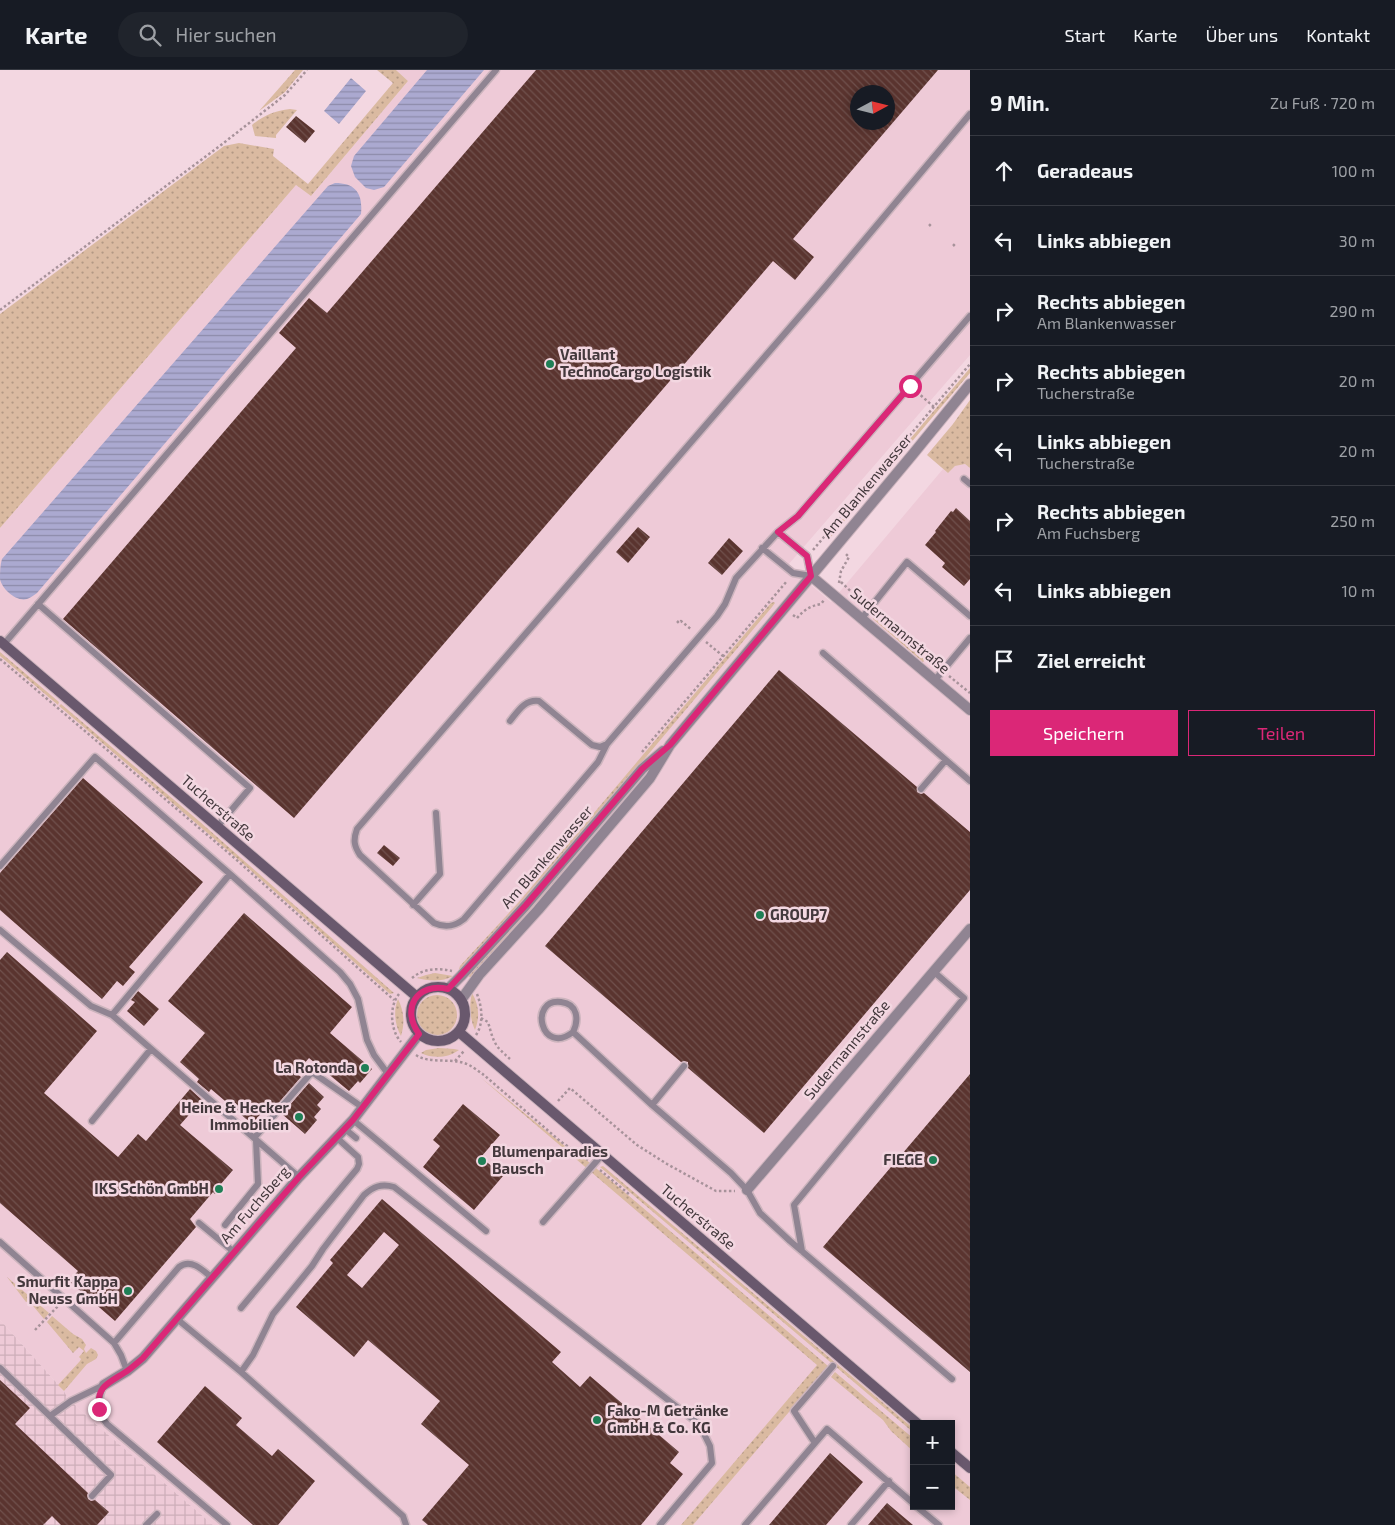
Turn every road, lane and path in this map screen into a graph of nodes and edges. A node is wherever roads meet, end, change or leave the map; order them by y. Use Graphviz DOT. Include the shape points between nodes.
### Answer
graph roads {
  1 [pos="307,70"];
  2 [pos="496,70"];
  3 [pos="970,114"];
  4 [pos="0,310"];
  5 [pos="970,316"];
  6 [pos="970,364"];
  7 [pos="970,384"];
  8 [pos="921,396"];
  9 [pos="934,407"];
  10 [pos="964,479"];
  11 [pos="970,484"];
  12 [pos="778,532"];
  13 [pos="762,548"];
  14 [pos="807,556"];
  15 [pos="793,573"];
  16 [pos="811,576"];
  17 [pos="841,582"];
  18 [pos="38,604"];
  19 [pos="870,608"];
  20 [pos="970,616"];
  21 [pos="862,618"];
  22 [pos="970,638"];
  23 [pos="2,643"];
  24 [pos="714,649"];
  25 [pos="823,653"];
  26 [pos="723,657"];
  27 [pos="0,658"];
  28 [pos="943,670"];
  29 [pos="935,680"];
  30 [pos="970,693"];
  31 [pos="970,710"];
  32 [pos="510,721"];
  33 [pos="607,744"];
  34 [pos="670,745"];
  35 [pos="640,756"];
  36 [pos="946,760"];
  37 [pos="968,777"];
  38 [pos="920,789"];
  39 [pos="436,813"];
  40 [pos="217,827"];
  41 [pos="0,866"];
  42 [pos="230,874"];
  43 [pos="414,905"];
  44 [pos="970,928"];
  45 [pos="0,930"];
  46 [pos="934,971"];
  47 [pos="461,976"];
  48 [pos="471,985"];
  49 [pos="404,987"];
  50 [pos="448,989"];
  51 [pos="416,997"];
  52 [pos="461,1000"];
  53 [pos="112,1015"];
  54 [pos="481,1018"];
  55 [pos="459,1032"];
  56 [pos="573,1032"];
  57 [pos="419,1034"];
  58 [pos="470,1042"];
  59 [pos="151,1048"];
  60 [pos="511,1060"];
  61 [pos="684,1066"];
  62 [pos="388,1074"];
  63 [pos="558,1101"];
  64 [pos="652,1105"];
  65 [pos="362,1108"];
  66 [pos="353,1120"];
  67 [pos="92,1121"];
  68 [pos="344,1129"];
  69 [pos="337,1138"];
  70 [pos="356,1138"];
  71 [pos="255,1139"];
  72 [pos="602,1155"];
  73 [pos="594,1165"];
  74 [pos="299,1177"];
  75 [pos="747,1190"];
  76 [pos="632,1196"];
  77 [pos="542,1222"];
  78 [pos="199,1223"];
  79 [pos="226,1225"];
  80 [pos="486,1231"];
  81 [pos="0,1242"];
  82 [pos="234,1252"];
  83 [pos="802,1252"];
  84 [pos="212,1278"];
  85 [pos="242,1308"];
  86 [pos="51,1314"];
  87 [pos="177,1319"];
  88 [pos="35,1330"];
  89 [pos="114,1343"];
  90 [pos="833,1366"];
  91 [pos="0,1368"];
  92 [pos="127,1371"];
  93 [pos="240,1372"];
  94 [pos="952,1380"];
  95 [pos="104,1385"];
  96 [pos="50,1416"];
  97 [pos="913,1420"];
  98 [pos="814,1443"];
  99 [pos="955,1455"];
  100 [pos="970,1468"];
  101 [pos="889,1481"];
  102 [pos="92,1496"];
  103 [pos="910,1500"];
  104 [pos="921,1510"];
  105 [pos="157,1514"];
  106 [pos="146,1525"];
  107 [pos="227,1525"];
  108 [pos="406,1525"];
  109 [pos="660,1525"];
  110 [pos="745,1525"];
  111 [pos="851,1525"];
  112 [pos="939,1525"];
  1 -- 4 [label="path" via="270,107"];
  2 -- 18 [label="lane"];
  3 -- 43 [label="lane" via="358,829 354,839 360,855"];
  5 -- 12 [label="lane" via="798,516"];
  6 -- 9 [label="path"];
  7 -- 16 [label="street, Am Blankenwasser"];
  8 -- 9 [label="path"];
  9 -- 14 [label="path"];
  10 -- 11 [label="lane"];
  12 -- 13 [label="lane"];
  12 -- 14 [label="lane"];
  13 -- 15 [label="lane"];
  13 -- 33 [label="lane" via="736,578 717,616"];
  14 -- 16 [label="lane"];
  15 -- 16 [label="lane"];
  15 -- 26 [label="path"];
  16 -- 21 [label="street, Sudermannstraße"];
  16 -- 34 [label="street, Am Blankenwasser"];
  17 -- 19 [label="path"];
  18 -- 23 [label="lane"];
  18 -- 40 [label="lane" via="250,788"];
  19 -- 20 [label="lane" via="907,562"];
  19 -- 21 [label="lane"];
  19 -- 28 [label="path"];
  21 -- 29 [label="street, Sudermannstraße"];
  22 -- 28 [label="lane"];
  23 -- 40 [label="main road, Tucherstraße"];
  24 -- 26 [label="path"];
  25 -- 36 [label="lane"];
  26 -- 35 [label="path"];
  27 -- 49 [label="path" via="231,855 394,1000"];
  28 -- 29 [label="lane"];
  28 -- 30 [label="path"];
  29 -- 31 [label="street, Sudermannstraße"];
  32 -- 33 [label="lane" via="526,704 539,702 592,745 600,747"];
  33 -- 43 [label="lane" via="598,762 464,919 455,925 438,925"];
  34 -- 47 [label="street, Am Blankenwasser" via="642,769"];
  34 -- 48 [label="street, Am Blankenwasser" via="650,778"];
  36 -- 37 [label="lane"];
  36 -- 38 [label="lane"];
  39 -- 43 [label="lane" via="440,874"];
  40 -- 49 [label="main road, Tucherstraße"];
  41 -- 42 [label="lane" via="95,757"];
  42 -- 53 [label="lane"];
  42 -- 62 [label="lane" via="350,984 358,999 367,1040"];
  44 -- 46 [label="street, Sudermannstraße"];
  45 -- 53 [label="lane" via="91,1006"];
  46 -- 75 [label="street, Sudermannstraße"];
  46 -- 83 [label="lane" via="964,998 794,1205"];
  47 -- 49 [label="path" via="452,971 434,969 414,976"];
  47 -- 50 [label="street, Am Blankenwasser"];
  48 -- 52 [label="street, Am Blankenwasser"];
  48 -- 54 [label="path" via="480,999"];
  49 -- 51 [label="main road, Tucherstraße"];
  50 -- 51 [label="main road" via="432,987"];
  50 -- 52 [label="main road"];
  51 -- 57 [label="main road" via="411,1017"];
  52 -- 55 [label="main road" via="465,1016"];
  53 -- 59 [label="lane"];
  54 -- 58 [label="path" via="478,1032"];
  54 -- 60 [label="path" via="488,1022 498,1048"];
  55 -- 57 [label="main road" via="452,1038 436,1042"];
  55 -- 58 [label="main road, Tucherstraße"];
  56 -- 56 [label="lane" via="568,1037 553,1038 542,1026 544,1010 554,1003 568,1004 577,1016"];
  56 -- 64 [label="lane"];
  57 -- 62 [label="street, Am Fuchsberg"];
  58 -- 72 [label="main road, Tucherstraße"];
  58 -- 73 [label="path" via="455,1061 472,1066 560,1141"];
  59 -- 67 [label="lane"];
  59 -- 71 [label="lane"];
  61 -- 64 [label="lane"];
  62 -- 65 [label="street, Am Fuchsberg"];
  63 -- 75 [label="path" via="570,1088 637,1145 706,1186 726,1192"];
  64 -- 75 [label="lane"];
  65 -- 66 [label="street, Am Fuchsberg"];
  65 -- 71 [label="lane" via="312,1072"];
  66 -- 68 [label="street, Am Fuchsberg"];
  66 -- 80 [label="lane"];
  68 -- 69 [label="street, Am Fuchsberg"];
  68 -- 70 [label="lane"];
  69 -- 74 [label="street, Am Fuchsberg"];
  69 -- 85 [label="lane" via="358,1157 357,1169"];
  71 -- 74 [label="lane"];
  71 -- 79 [label="lane" via="258,1184"];
  72 -- 73 [label="lane"];
  72 -- 97 [label="main road, Tucherstraße"];
  73 -- 76 [label="path"];
  73 -- 77 [label="lane"];
  74 -- 82 [label="street, Am Fuchsberg"];
  75 -- 83 [label="lane" via="760,1213"];
  78 -- 82 [label="lane"];
  81 -- 89 [label="lane"];
  82 -- 84 [label="street, Am Fuchsberg"];
  83 -- 94 [label="lane"];
  84 -- 87 [label="street, Am Fuchsberg"];
  84 -- 89 [label="lane" via="199,1267 184,1263"];
  86 -- 88 [label="path"];
  87 -- 92 [label="street, Am Fuchsberg" via="143,1358"];
  87 -- 93 [label="lane"];
  89 -- 92 [label="lane"];
  90 -- 98 [label="lane" via="794,1411"];
  91 -- 96 [label="lane"];
  92 -- 95 [label="street, Am Fuchsberg"];
  93 -- 108 [label="lane" via="403,1516"];
  93 -- 109 [label="lane" via="253,1355 273,1314 322,1249 370,1189 386,1184 699,1424 710,1446 712,1463"];
  95 -- 96 [label="lane"];
  95 -- 107 [label="lane" via="98,1404 107,1424"];
  96 -- 102 [label="lane" via="111,1475"];
  98 -- 101 [label="lane" via="827,1429"];
  98 -- 110 [label="lane"];
  99 -- 100 [label="main road"];
  101 -- 103 [label="lane"];
  101 -- 111 [label="lane"];
  104 -- 112 [label="lane"];
  105 -- 106 [label="lane"];
}
